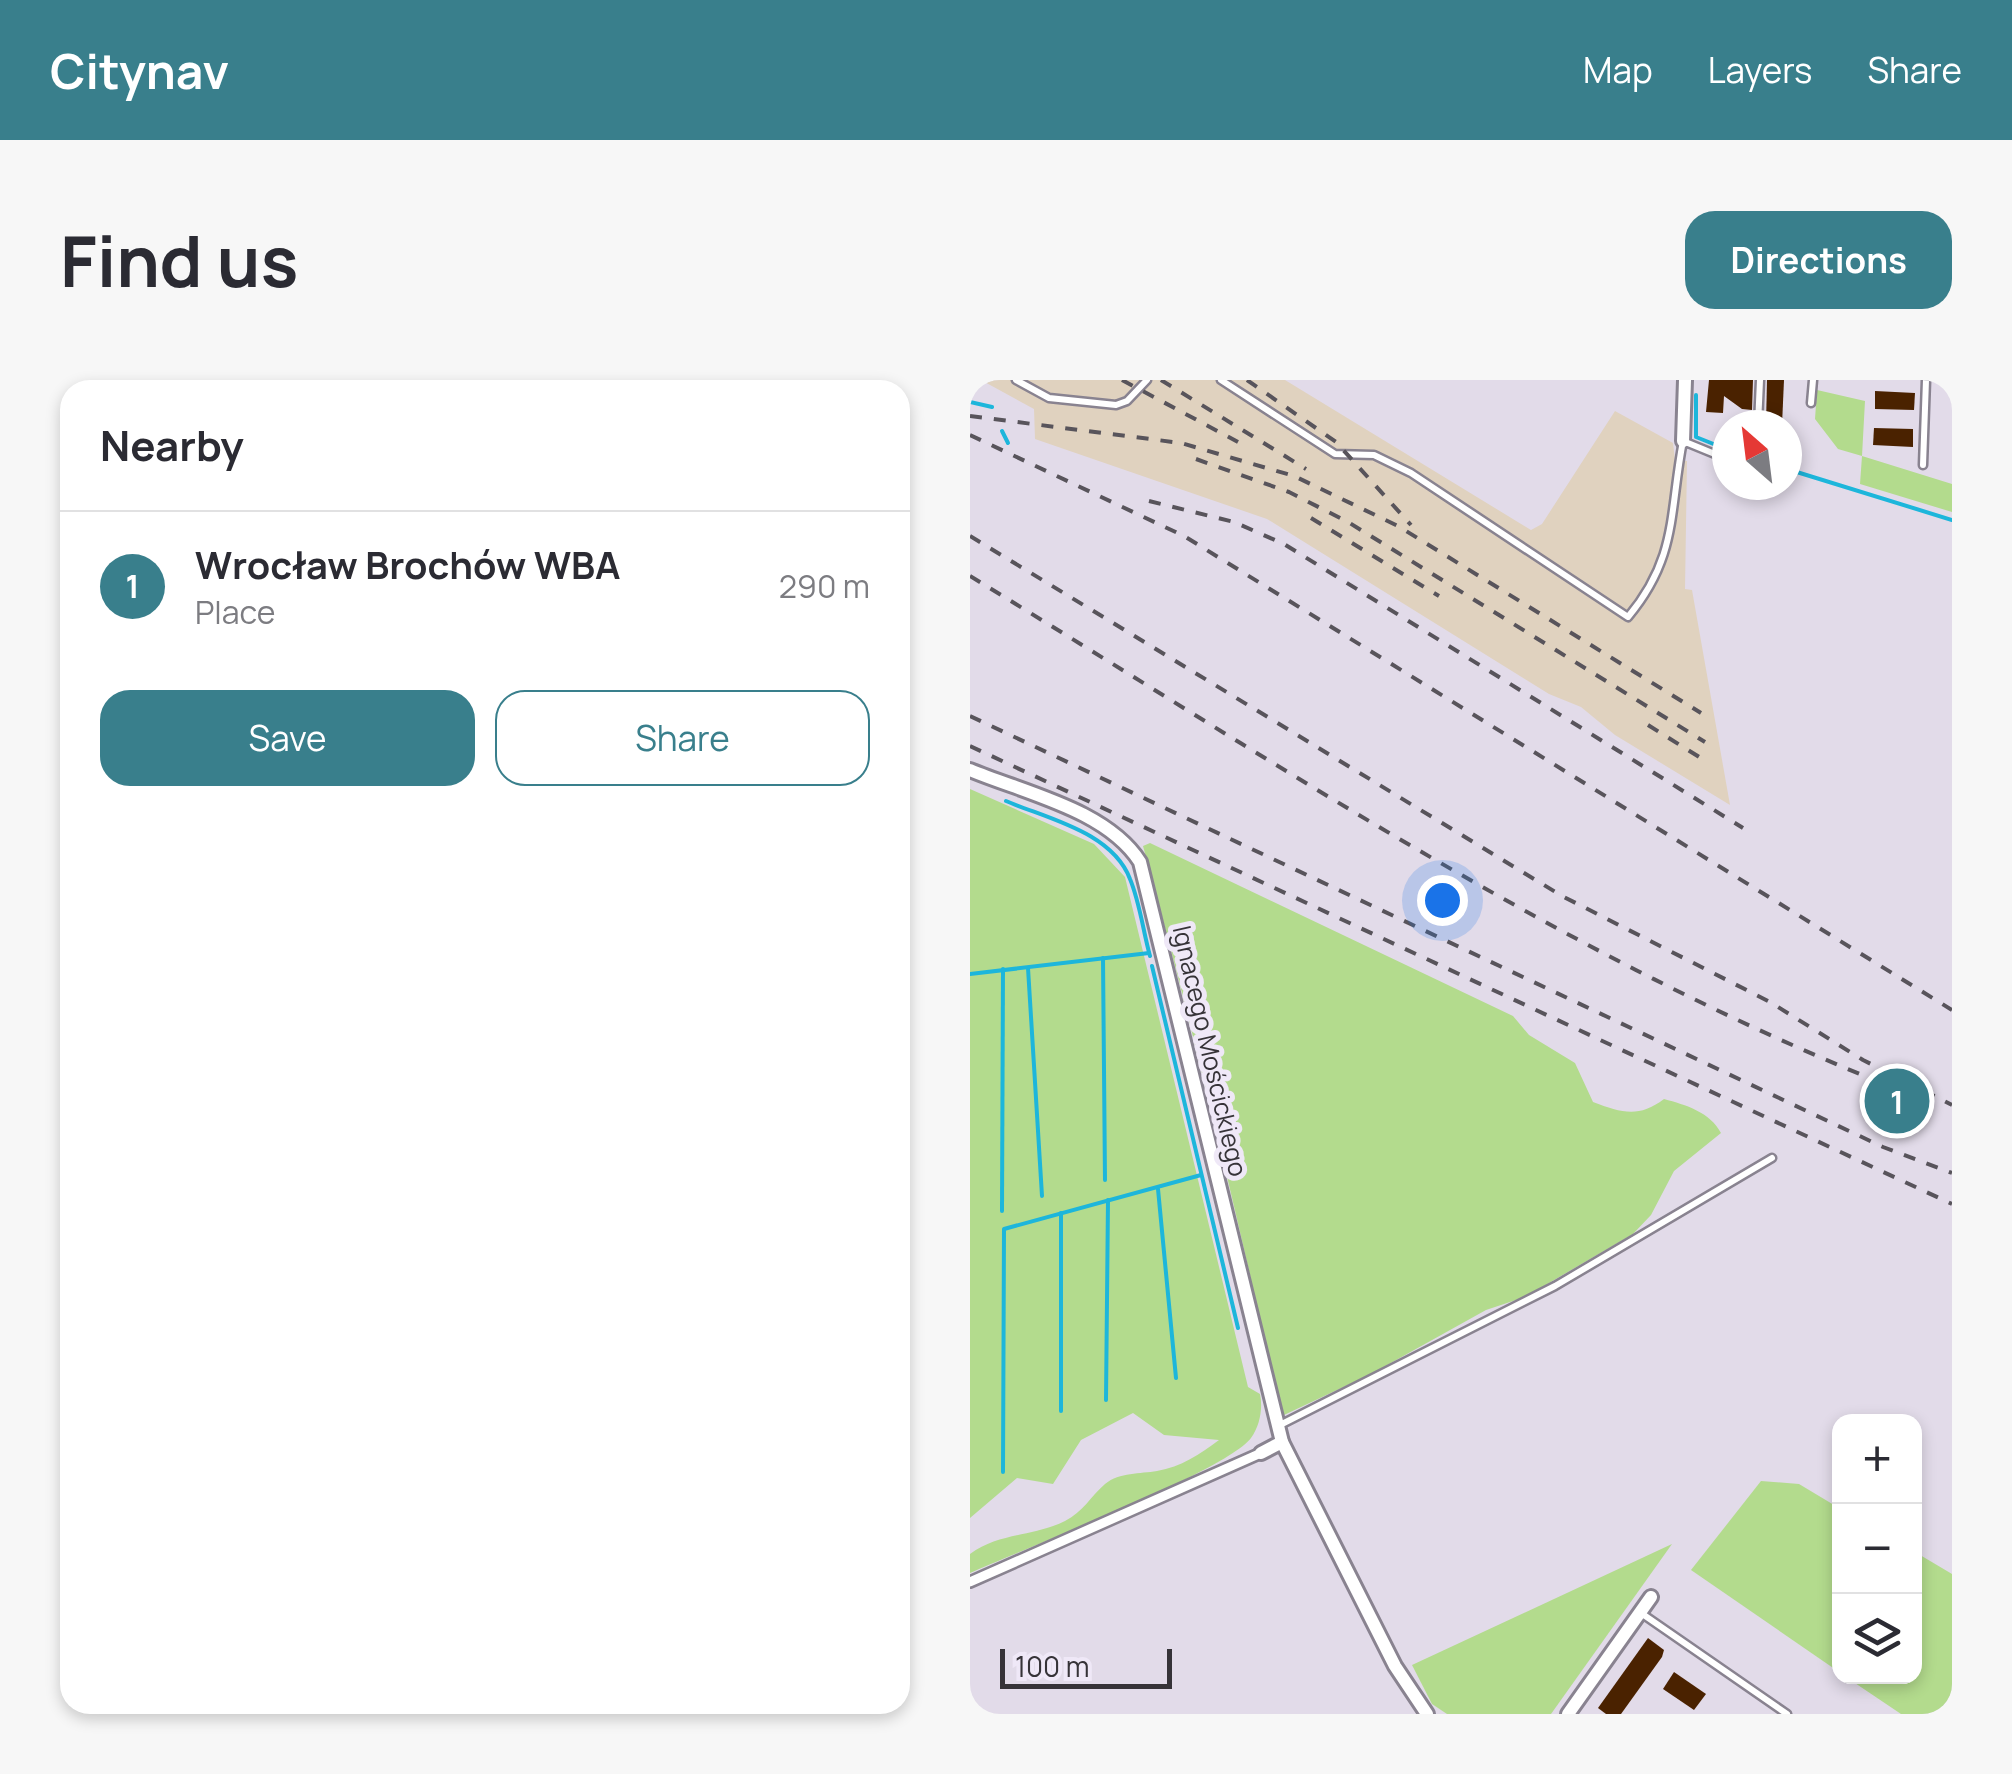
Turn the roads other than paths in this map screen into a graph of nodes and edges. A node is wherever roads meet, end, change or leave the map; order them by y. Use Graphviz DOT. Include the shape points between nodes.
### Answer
graph roads {
  1 [pos="1016,380"];
  2 [pos="1147,380"];
  3 [pos="1221,380"];
  4 [pos="1685,380"];
  5 [pos="1760,380"];
  6 [pos="1812,380"];
  7 [pos="1926,380"];
  8 [pos="1812,404"];
  9 [pos="1759,410"];
  10 [pos="1683,442"];
  11 [pos="1712,454"];
  12 [pos="1923,465"];
  13 [pos="970,770"];
  14 [pos="1772,1158"];
  15 [pos="1277,1426"];
  16 [pos="1282,1442"];
  17 [pos="1261,1454"];
  18 [pos="970,1582"];
  19 [pos="1651,1597"];
  20 [pos="1640,1612"];
  21 [pos="1428,1714"];
  22 [pos="1568,1714"];
  23 [pos="1787,1714"];
  1 -- 2 [label="lane" via="1048,398 1116,405"];
  3 -- 10 [label="lane" via="1335,454 1374,455 1411,473 1628,618 1662,569 1672,539"];
  4 -- 10 [label="street"];
  5 -- 9 [label="lane"];
  6 -- 8 [label="lane"];
  7 -- 12 [label="lane"];
  10 -- 11 [label="lane"];
  13 -- 15 [label="street, Ignacego Mościckiego" via="1104,826 1140,862"];
  14 -- 15 [label="lane" via="1526,1302"];
  15 -- 16 [label="street, Ignacego Mościckiego"];
  16 -- 17 [label="street"];
  16 -- 21 [label="street, Ignacego Mościckiego" via="1395,1666"];
  17 -- 18 [label="street"];
  19 -- 20 [label="street"];
  20 -- 22 [label="street"];
  20 -- 23 [label="lane"];
}
